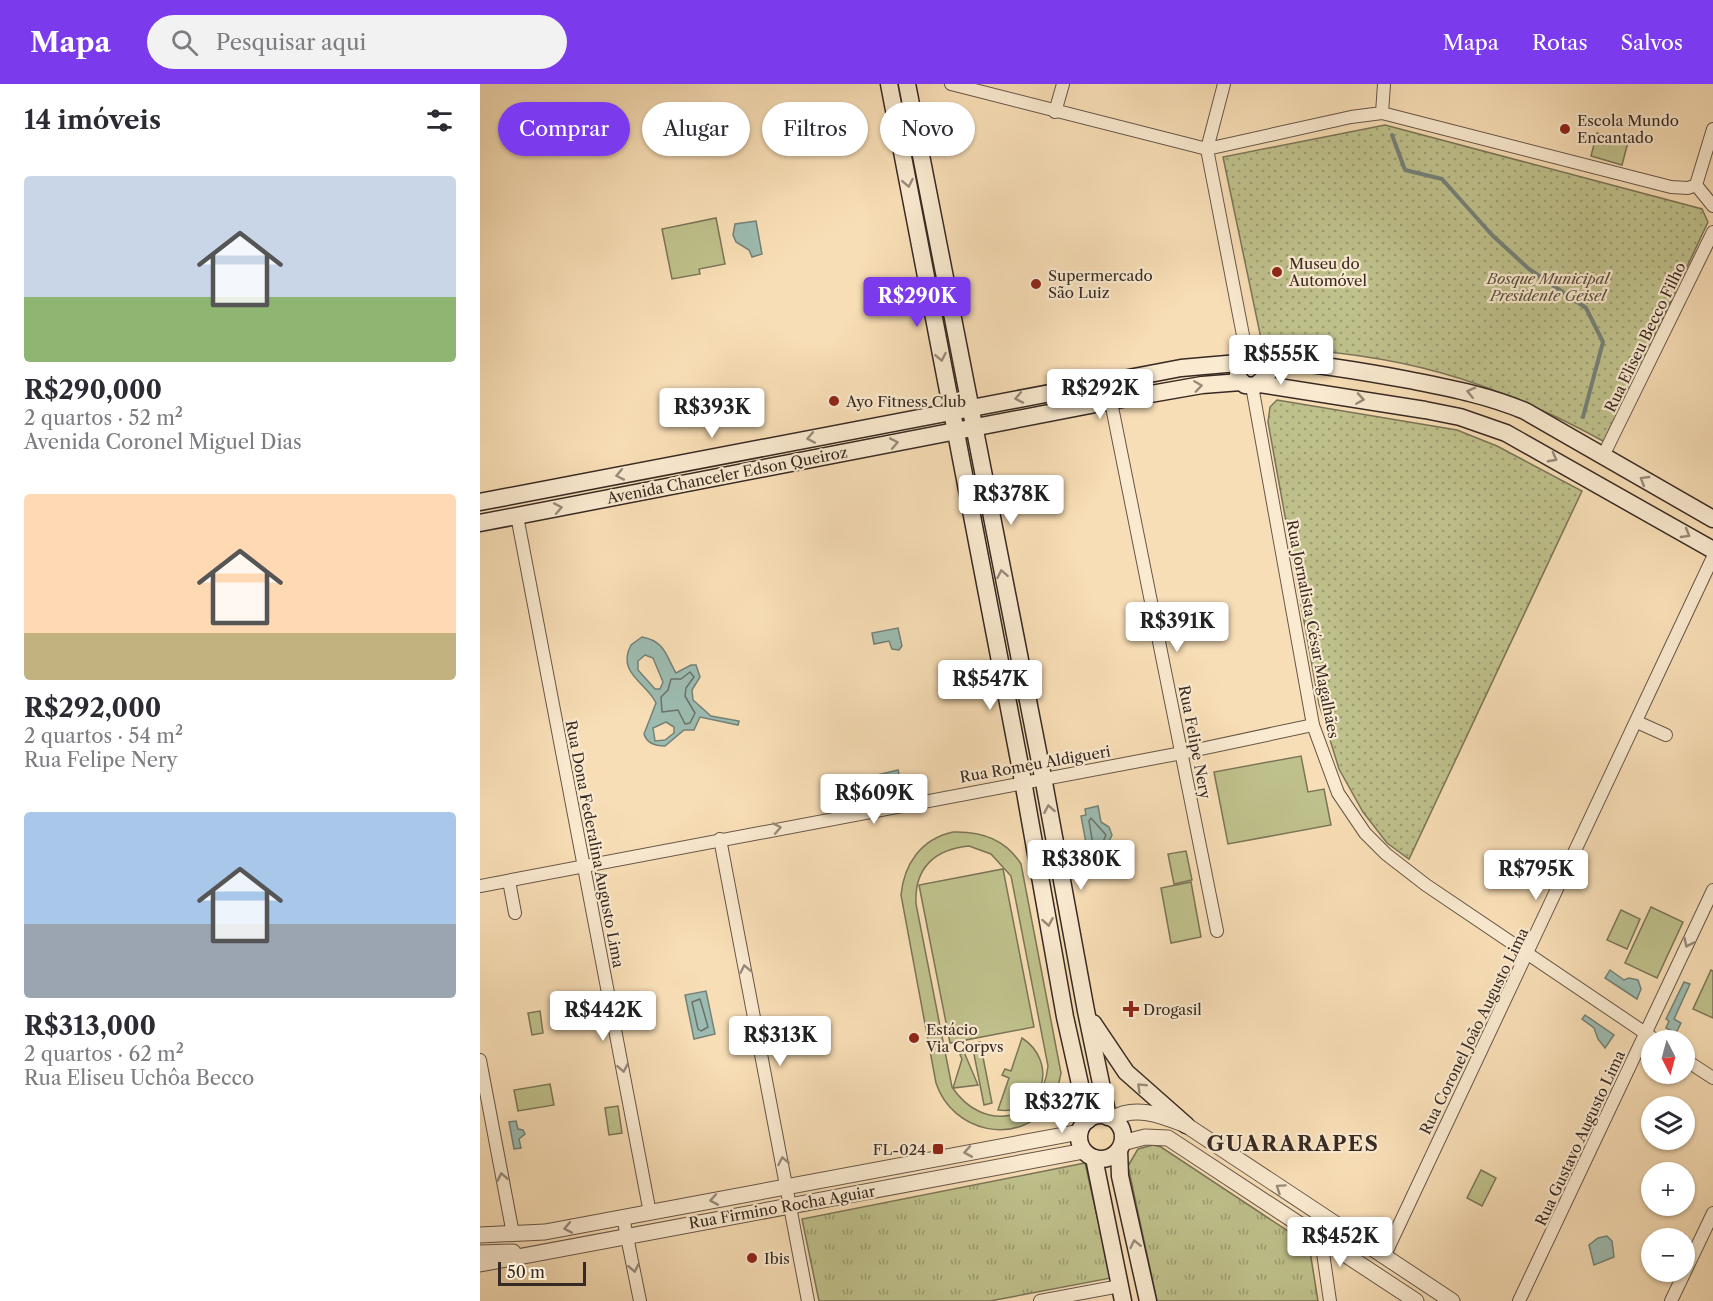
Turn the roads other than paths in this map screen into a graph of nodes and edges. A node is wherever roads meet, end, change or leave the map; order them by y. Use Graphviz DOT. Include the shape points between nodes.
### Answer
graph roads {
  1 [pos="889,84"];
  2 [pos="908,84"];
  3 [pos="951,84"];
  4 [pos="1063,84"];
  5 [pos="1224,84"];
  6 [pos="1384,84"];
  7 [pos="1055,112"];
  8 [pos="1382,113"];
  9 [pos="1713,129"];
  10 [pos="1207,148"];
  11 [pos="1696,185"];
  12 [pos="1713,206"];
  13 [pos="1713,232"];
  14 [pos="937,234"];
  15 [pos="918,238"];
  16 [pos="1249,359"];
  17 [pos="1107,381"];
  18 [pos="1251,384"];
  19 [pos="1111,401"];
  20 [pos="971,407"];
  21 [pos="951,411"];
  22 [pos="975,427"];
  23 [pos="846,431"];
  24 [pos="955,431"];
  25 [pos="850,451"];
  26 [pos="722,455"];
  27 [pos="1609,459"];
  28 [pos="1600,484"];
  29 [pos="674,485"];
  30 [pos="1664,492"];
  31 [pos="480,502"];
  32 [pos="1653,514"];
  33 [pos="517,516"];
  34 [pos="1713,519"];
  35 [pos="480,523"];
  36 [pos="1713,550"];
  37 [pos="1713,557"];
  38 [pos="1013,631"];
  39 [pos="993,635"];
  40 [pos="1637,722"];
  41 [pos="1313,725"];
  42 [pos="1666,735"];
  43 [pos="1182,753"];
  44 [pos="1043,777"];
  45 [pos="1023,781"];
  46 [pos="720,839"];
  47 [pos="585,866"];
  48 [pos="509,881"];
  49 [pos="480,886"];
  50 [pos="1713,890"];
  51 [pos="515,913"];
  52 [pos="1217,931"];
  53 [pos="1527,954"];
  54 [pos="1086,1011"];
  55 [pos="1654,1030"];
  56 [pos="1641,1031"];
  57 [pos="1641,1058"];
  58 [pos="480,1060"];
  59 [pos="1695,1066"];
  60 [pos="1713,1078"];
  61 [pos="1110,1118"];
  62 [pos="1186,1125"];
  63 [pos="1084,1126"];
  64 [pos="1120,1146"];
  65 [pos="1089,1155"];
  66 [pos="788,1187"];
  67 [pos="790,1206"];
  68 [pos="650,1213"];
  69 [pos="1713,1213"];
  70 [pos="623,1217"];
  71 [pos="1333,1223"];
  72 [pos="513,1234"];
  73 [pos="480,1235"];
  74 [pos="627,1236"];
  75 [pos="1321,1239"];
  76 [pos="480,1252"];
  77 [pos="540,1252"];
  78 [pos="1384,1257"];
  79 [pos="480,1264"];
  80 [pos="1121,1293"];
  81 [pos="640,1301"];
  82 [pos="808,1301"];
  83 [pos="1040,1301"];
  84 [pos="1148,1301"];
  85 [pos="1330,1301"];
  86 [pos="1416,1301"];
  87 [pos="1452,1301"];
  88 [pos="1519,1301"];
  89 [pos="1671,1301"];
  1 -- 15 [label="main road, one-way"];
  2 -- 14 [label="main road"];
  3 -- 7 [label="street"];
  4 -- 7 [label="street"];
  5 -- 10 [label="street"];
  6 -- 8 [label="street"];
  7 -- 10 [label="street"];
  8 -- 10 [label="street"];
  8 -- 11 [label="street" via="1671,187"];
  9 -- 11 [label="street"];
  10 -- 16 [label="street"];
  11 -- 12 [label="street"];
  13 -- 27 [label="street, Rua Eliseu Becco Filho"];
  14 -- 15 [label="main road"];
  14 -- 20 [label="main road"];
  15 -- 21 [label="main road, one-way"];
  16 -- 17 [label="main road, Avenida Chanceler Edson Queiroz"];
  16 -- 18 [label="main road" via="1236,373"];
  16 -- 18 [label="main road" via="1268,371"];
  27 -- 16 [label="main road, Avenida Chanceler Edson Queiroz, one-way" via="1525,411 1475,393 1299,362"];
  17 -- 19 [label="street, Rua Felipe Nery"];
  17 -- 20 [label="main road, Avenida Chanceler Edson Queiroz, one-way"];
  19 -- 18 [label="main road, Avenida Chanceler Edson Queiroz, one-way" via="1202,386"];
  18 -- 28 [label="main road, Avenida Chanceler Edson Queiroz, one-way" via="1460,417 1506,433"];
  18 -- 41 [label="street, Rua Jornalista César Magalhães"];
  19 -- 22 [label="main road, Avenida Chanceler Edson Queiroz"];
  19 -- 43 [label="street, Rua Felipe Nery"];
  20 -- 21 [label="main road, Avenida Chanceler Edson Queiroz"];
  20 -- 22 [label="main road"];
  21 -- 23 [label="main road, Avenida Chanceler Edson Queiroz"];
  21 -- 24 [label="main road"];
  22 -- 24 [label="main road, Avenida Chanceler Edson Queiroz"];
  38 -- 22 [label="main road, one-way"];
  23 -- 25 [label="main road"];
  23 -- 26 [label="main road, Avenida Chanceler Edson Queiroz, one-way"];
  25 -- 24 [label="main road, Avenida Chanceler Edson Queiroz, one-way"];
  24 -- 39 [label="main road"];
  25 -- 29 [label="main road, Avenida Chanceler Edson Queiroz"];
  26 -- 29 [label="main road"];
  26 -- 31 [label="main road, Avenida Chanceler Edson Queiroz, one-way"];
  27 -- 28 [label="main road"];
  30 -- 27 [label="main road, Avenida Chanceler Edson Queiroz, one-way"];
  28 -- 32 [label="main road, Avenida Chanceler Edson Queiroz"];
  33 -- 29 [label="main road, Avenida Chanceler Edson Queiroz, one-way"];
  30 -- 32 [label="main road"];
  30 -- 34 [label="main road, Avenida Chanceler Edson Queiroz"];
  32 -- 36 [label="main road, Avenida Chanceler Edson Queiroz, one-way"];
  33 -- 35 [label="main road, Avenida Chanceler Edson Queiroz"];
  33 -- 47 [label="street, Rua Dona Federalina Augusto Lima"];
  37 -- 40 [label="street, Rua Coronel João Augusto Lima"];
  38 -- 39 [label="main road"];
  38 -- 44 [label="main road"];
  39 -- 45 [label="main road"];
  40 -- 42 [label="street"];
  40 -- 53 [label="street, Rua Coronel João Augusto Lima"];
  41 -- 43 [label="street, Rua Romeu Aldigueri"];
  41 -- 53 [label="street, Rua Jornalista César Magalhães" via="1338,793 1365,832 1426,885"];
  43 -- 44 [label="street, Rua Romeu Aldigueri"];
  43 -- 52 [label="street, Rua Felipe Nery"];
  44 -- 45 [label="street, Rua Romeu Aldigueri"];
  54 -- 44 [label="main road, one-way"];
  46 -- 45 [label="street, Rua Romeu Aldigueri, one-way"];
  45 -- 63 [label="main road, one-way"];
  46 -- 47 [label="street, Rua Romeu Aldigueri"];
  66 -- 46 [label="street, one-way"];
  47 -- 48 [label="street, Rua Romeu Aldigueri"];
  47 -- 68 [label="street, Rua Dona Federalina Augusto Lima, one-way"];
  48 -- 49 [label="street, Rua Romeu Aldigueri"];
  48 -- 51 [label="street"];
  50 -- 55 [label="street, Rua Gustavo Augusto Lima, one-way"];
  53 -- 56 [label="street, Rua Jornalista César Magalhães"];
  53 -- 78 [label="street, Rua Coronel João Augusto Lima"];
  54 -- 61 [label="main road"];
  62 -- 54 [label="main road, one-way" via="1126,1072"];
  57 -- 88 [label="street, Rua Gustavo Augusto Lima"];
  72 -- 58 [label="street, one-way"];
  59 -- 60 [label="street"];
  61 -- 62 [label="street" via="1137,1112"];
  61 -- 63 [label="main road" via="1097,1116"];
  61 -- 64 [label="main road" via="1122,1130"];
  71 -- 62 [label="street, one-way"];
  63 -- 65 [label="main road" via="1080,1141"];
  63 -- 66 [label="street, Rua Firmino Rocha Aguiar, one-way"];
  64 -- 65 [label="main road" via="1108,1158"];
  64 -- 75 [label="street" via="1145,1137 1168,1138"];
  84 -- 64 [label="main road, one-way" via="1120,1176"];
  65 -- 67 [label="street, Rua Firmino Rocha Aguiar"];
  65 -- 80 [label="main road"];
  66 -- 67 [label="street"];
  66 -- 68 [label="street, Rua Firmino Rocha Aguiar, one-way"];
  67 -- 74 [label="street, Rua Firmino Rocha Aguiar"];
  67 -- 82 [label="street"];
  68 -- 70 [label="street, Rua Firmino Rocha Aguiar"];
  69 -- 89 [label="street"];
  70 -- 72 [label="street, Rua Firmino Rocha Aguiar, one-way"];
  70 -- 74 [label="street"];
  71 -- 75 [label="street"];
  71 -- 78 [label="street"];
  72 -- 73 [label="street, Rua Firmino Rocha Aguiar"];
  74 -- 77 [label="street, Rua Firmino Rocha Aguiar"];
  74 -- 81 [label="street, one-way"];
  75 -- 85 [label="street"];
  75 -- 86 [label="street"];
  76 -- 77 [label="street"];
  77 -- 79 [label="street, Rua Firmino Rocha Aguiar"];
  78 -- 87 [label="street"];
  80 -- 83 [label="street"];
}
